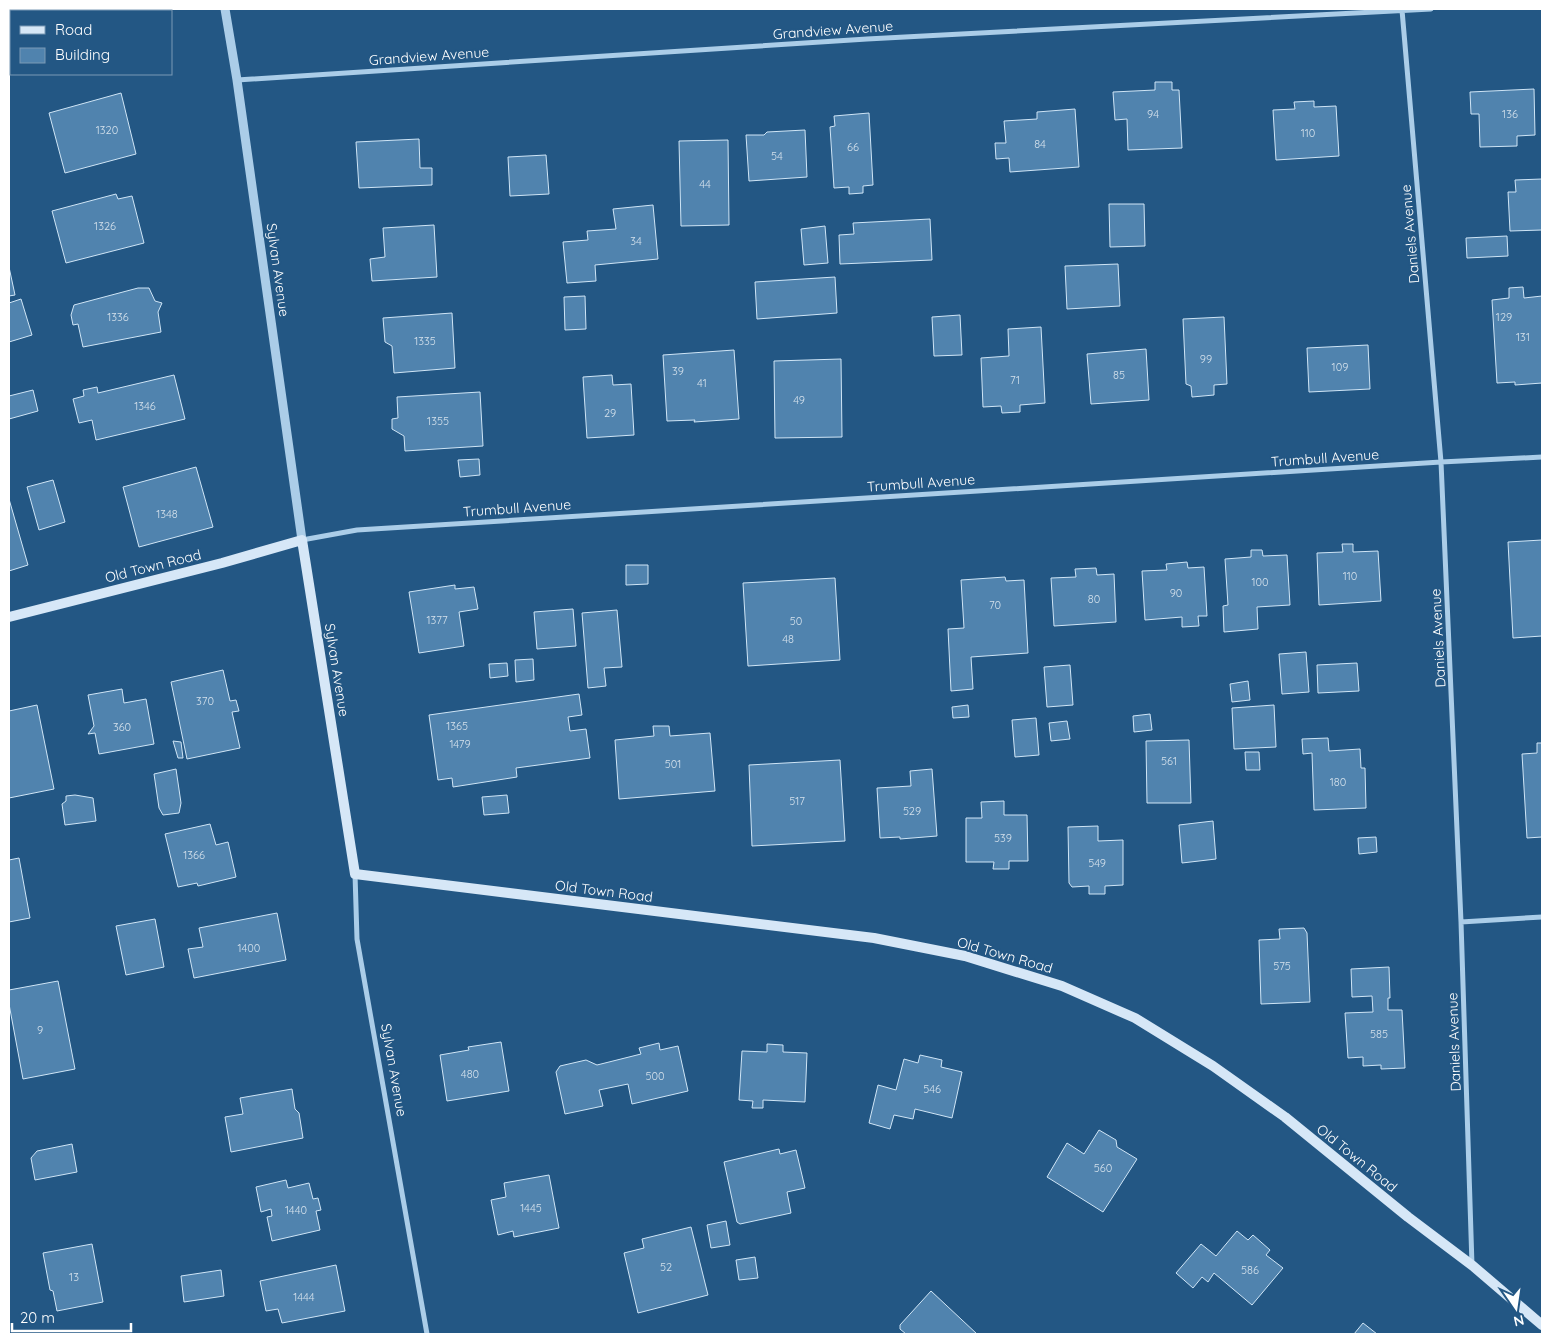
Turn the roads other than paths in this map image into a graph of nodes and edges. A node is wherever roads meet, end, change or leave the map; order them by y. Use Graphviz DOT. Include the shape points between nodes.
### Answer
graph roads {
  1 [pos="225,9"];
  2 [pos="1432,9"];
  3 [pos="1402,10"];
  4 [pos="237,80"];
  5 [pos="1542,457"];
  6 [pos="1441,462"];
  7 [pos="302,540"];
  8 [pos="9,617"];
  9 [pos="355,874"];
  10 [pos="1542,917"];
  11 [pos="1461,922"];
  12 [pos="1472,1266"];
  13 [pos="1542,1325"];
  14 [pos="427,1334"];
  1 -- 4 [label="street, Sylvan Avenue"];
  2 -- 3 [label="street, Grandview Avenue"];
  3 -- 4 [label="street, Grandview Avenue" via="867,39"];
  3 -- 6 [label="street, Daniels Avenue"];
  4 -- 7 [label="street, Sylvan Avenue"];
  5 -- 6 [label="street, Trumbull Avenue"];
  6 -- 7 [label="street, Trumbull Avenue" via="357,530"];
  6 -- 11 [label="street, Daniels Avenue"];
  7 -- 8 [label="main road, Old Town Road"];
  7 -- 9 [label="main road, Sylvan Avenue"];
  9 -- 12 [label="main road, Old Town Road" via="874,938 965,956 1062,986 1135,1018 1213,1066 1285,1117"];
  9 -- 14 [label="street, Sylvan Avenue" via="356,939"];
  10 -- 11 [label="street"];
  11 -- 12 [label="street, Daniels Avenue"];
  12 -- 13 [label="main road, Old Town Road"];
}
